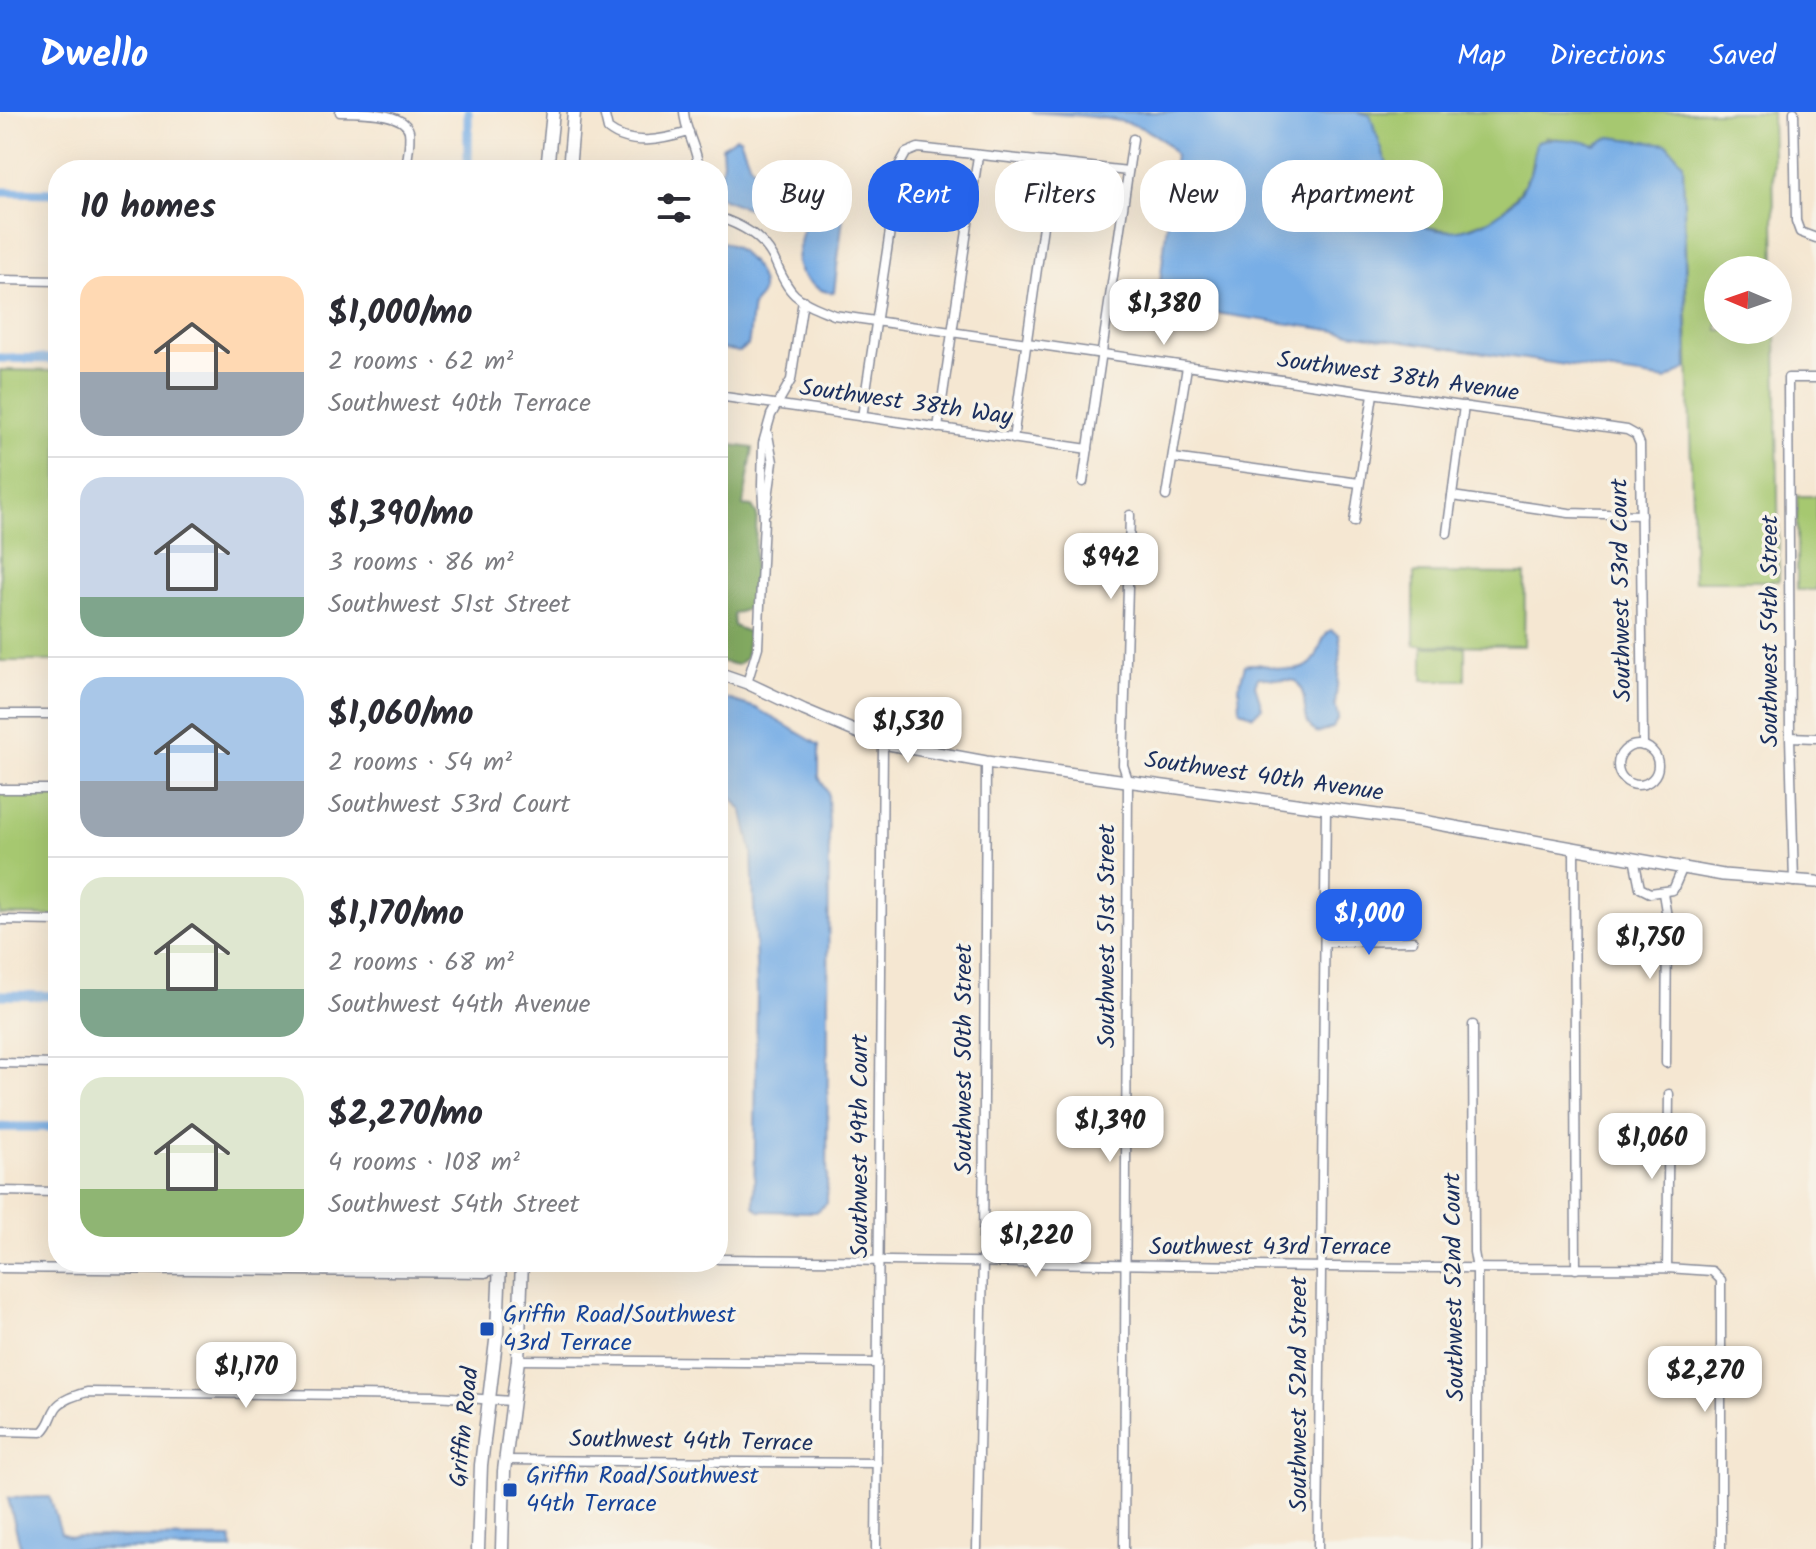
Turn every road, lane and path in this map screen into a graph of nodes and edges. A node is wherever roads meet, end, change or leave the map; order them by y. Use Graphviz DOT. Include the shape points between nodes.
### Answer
graph roads {
  1 [pos="340,112"];
  2 [pos="553,112"];
  3 [pos="574,112"];
  4 [pos="604,112"];
  5 [pos="684,112"];
  6 [pos="1794,112"];
  7 [pos="689,132"];
  8 [pos="1133,139"];
  9 [pos="978,156"];
  10 [pos="407,160"];
  11 [pos="548,160"];
  12 [pos="570,160"];
  13 [pos="699,160"];
  14 [pos="1027,160"];
  15 [pos="1124,171"];
  16 [pos="1128,171"];
  17 [pos="728,220"];
  18 [pos="1043,232"];
  19 [pos="1816,238"];
  20 [pos="0,280"];
  21 [pos="48,281"];
  22 [pos="803,300"];
  23 [pos="878,322"];
  24 [pos="953,332"];
  25 [pos="1028,344"];
  26 [pos="1102,354"];
  27 [pos="1187,367"];
  28 [pos="1816,378"];
  29 [pos="1373,394"];
  30 [pos="728,398"];
  31 [pos="776,405"];
  32 [pos="1464,406"];
  33 [pos="862,417"];
  34 [pos="938,428"];
  35 [pos="1636,435"];
  36 [pos="1013,439"];
  37 [pos="1088,449"];
  38 [pos="1173,458"];
  39 [pos="1083,482"];
  40 [pos="1359,483"];
  41 [pos="1166,496"];
  42 [pos="1452,496"];
  43 [pos="1130,515"];
  44 [pos="1641,515"];
  45 [pos="1354,522"];
  46 [pos="1447,533"];
  47 [pos="728,676"];
  48 [pos="747,683"];
  49 [pos="0,714"];
  50 [pos="48,714"];
  51 [pos="1790,737"];
  52 [pos="1816,738"];
  53 [pos="883,743"];
  54 [pos="1643,746"];
  55 [pos="986,762"];
  56 [pos="1128,780"];
  57 [pos="0,789"];
  58 [pos="48,789"];
  59 [pos="1326,807"];
  60 [pos="1574,847"];
  61 [pos="1634,858"];
  62 [pos="1683,867"];
  63 [pos="1794,882"];
  64 [pos="1816,882"];
  65 [pos="1663,893"];
  66 [pos="0,920"];
  67 [pos="48,921"];
  68 [pos="1413,941"];
  69 [pos="1325,942"];
  70 [pos="1473,1025"];
  71 [pos="0,1063"];
  72 [pos="1666,1063"];
  73 [pos="48,1064"];
  74 [pos="1669,1094"];
  75 [pos="0,1191"];
  76 [pos="48,1192"];
  77 [pos="728,1259"];
  78 [pos="880,1260"];
  79 [pos="983,1261"];
  80 [pos="1126,1266"];
  81 [pos="1320,1266"];
  82 [pos="0,1268"];
  83 [pos="48,1268"];
  84 [pos="1667,1268"];
  85 [pos="1477,1269"];
  86 [pos="1576,1269"];
  87 [pos="388,1272"];
  88 [pos="487,1272"];
  89 [pos="500,1272"];
  90 [pos="522,1272"];
  91 [pos="518,1360"];
  92 [pos="878,1363"];
  93 [pos="489,1399"];
  94 [pos="512,1401"];
  95 [pos="0,1431"];
  96 [pos="505,1460"];
  97 [pos="877,1463"];
  98 [pos="478,1549"];
  99 [pos="502,1549"];
  100 [pos="876,1549"];
  101 [pos="977,1549"];
  102 [pos="1124,1549"];
  103 [pos="1318,1549"];
  104 [pos="1477,1549"];
  105 [pos="1721,1549"];
  1 -- 10 [label="street" via="392,113 403,120 409,130"];
  2 -- 11 [label="main road"];
  3 -- 12 [label="main road"];
  4 -- 7 [label="street" via="608,129 617,137 650,141"];
  5 -- 7 [label="street"];
  6 -- 19 [label="street" via="1796,221 1800,232"];
  7 -- 13 [label="street"];
  8 -- 16 [label="street"];
  9 -- 14 [label="street"];
  9 -- 23 [label="street" via="918,148 906,153 900,164"];
  9 -- 24 [label="street"];
  15 -- 16 [label="street"];
  16 -- 26 [label="street"];
  17 -- 22 [label="street, Southwest 38th Avenue" via="756,235 792,292"];
  18 -- 25 [label="street"];
  20 -- 21 [label="street"];
  22 -- 23 [label="street, Southwest 38th Avenue" via="834,315"];
  22 -- 31 [label="street" via="791,380"];
  23 -- 24 [label="street, Southwest 38th Avenue"];
  23 -- 33 [label="street"];
  24 -- 25 [label="street, Southwest 38th Avenue"];
  24 -- 34 [label="street"];
  25 -- 26 [label="street, Southwest 38th Avenue"];
  25 -- 36 [label="street"];
  26 -- 27 [label="street, Southwest 38th Avenue"];
  26 -- 37 [label="street"];
  27 -- 29 [label="street, Southwest 38th Avenue"];
  27 -- 38 [label="street"];
  28 -- 51 [label="street, Southwest 54th Street" via="1788,378"];
  29 -- 32 [label="street, Southwest 38th Avenue"];
  29 -- 40 [label="street"];
  30 -- 31 [label="street, Southwest 38th Way"];
  31 -- 33 [label="street, Southwest 38th Way"];
  31 -- 48 [label="street" via="763,443 758,647"];
  32 -- 35 [label="street, Southwest 38th Avenue"];
  32 -- 42 [label="street"];
  33 -- 34 [label="street, Southwest 38th Way"];
  34 -- 36 [label="street, Southwest 38th Way"];
  35 -- 44 [label="street, Southwest 53rd Court"];
  36 -- 37 [label="street, Southwest 38th Way"];
  37 -- 39 [label="street"];
  38 -- 40 [label="street"];
  38 -- 41 [label="street"];
  40 -- 45 [label="street"];
  42 -- 44 [label="street" via="1569,513"];
  42 -- 46 [label="street"];
  43 -- 56 [label="street, Southwest 51st Street" via="1123,765"];
  44 -- 54 [label="street, Southwest 53rd Court"];
  47 -- 48 [label="street, Southwest 40th Avenue"];
  48 -- 53 [label="street, Southwest 40th Avenue"];
  49 -- 50 [label="street"];
  51 -- 52 [label="street"];
  51 -- 63 [label="street, Southwest 54th Street"];
  53 -- 55 [label="street, Southwest 40th Avenue"];
  53 -- 78 [label="street, Southwest 49th Court"];
  54 -- 54 [label="street, Southwest 53rd Court" via="1631,746 1618,760 1622,778 1632,785 1646,784 1658,767 1655,754"];
  55 -- 56 [label="street, Southwest 40th Avenue"];
  55 -- 79 [label="street, Southwest 50th Street"];
  56 -- 59 [label="street, Southwest 40th Avenue"];
  56 -- 80 [label="street, Southwest 51st Street"];
  57 -- 58 [label="street"];
  59 -- 60 [label="street, Southwest 40th Avenue"];
  59 -- 69 [label="street, Southwest 52nd Street"];
  60 -- 61 [label="street, Southwest 40th Avenue"];
  60 -- 86 [label="street"];
  61 -- 62 [label="street, Southwest 40th Avenue"];
  61 -- 65 [label="street" via="1640,888"];
  62 -- 63 [label="street, Southwest 40th Avenue"];
  62 -- 65 [label="street" via="1673,890"];
  63 -- 64 [label="street, Southwest 40th Avenue"];
  65 -- 72 [label="street"];
  66 -- 67 [label="street"];
  68 -- 69 [label="street"];
  69 -- 81 [label="street, Southwest 52nd Street"];
  70 -- 85 [label="street, Southwest 52nd Court"];
  71 -- 73 [label="street"];
  74 -- 84 [label="street"];
  75 -- 76 [label="street"];
  77 -- 78 [label="street, Southwest 43rd Terrace"];
  78 -- 79 [label="street, Southwest 43rd Terrace"];
  78 -- 92 [label="street, Southwest 49th Court"];
  79 -- 80 [label="street, Southwest 43rd Terrace"];
  79 -- 101 [label="street, Southwest 50th Street"];
  80 -- 81 [label="street, Southwest 43rd Terrace"];
  80 -- 102 [label="street, Southwest 51st Street"];
  81 -- 85 [label="street, Southwest 43rd Terrace"];
  81 -- 103 [label="street, Southwest 52nd Street"];
  82 -- 83 [label="street"];
  84 -- 86 [label="street, Southwest 43rd Terrace"];
  84 -- 105 [label="street, Southwest 43rd Terrace" via="1705,1269 1721,1280"];
  85 -- 86 [label="street, Southwest 43rd Terrace"];
  85 -- 104 [label="street, Southwest 52nd Court"];
  87 -- 88 [label="street"];
  89 -- 93 [label="main road, Griffin Road"];
  90 -- 91 [label="main road, Griffin Road"];
  91 -- 92 [label="street"];
  91 -- 94 [label="main road, Griffin Road"];
  92 -- 97 [label="street, Southwest 49th Court"];
  93 -- 94 [label="street"];
  93 -- 95 [label="street" via="87,1392 56,1408 42,1432"];
  93 -- 98 [label="main road, Griffin Road"];
  94 -- 96 [label="main road, Griffin Road"];
  96 -- 97 [label="street, Southwest 44th Terrace"];
  96 -- 99 [label="main road, Griffin Road"];
  97 -- 100 [label="street, Southwest 49th Court"];
}
